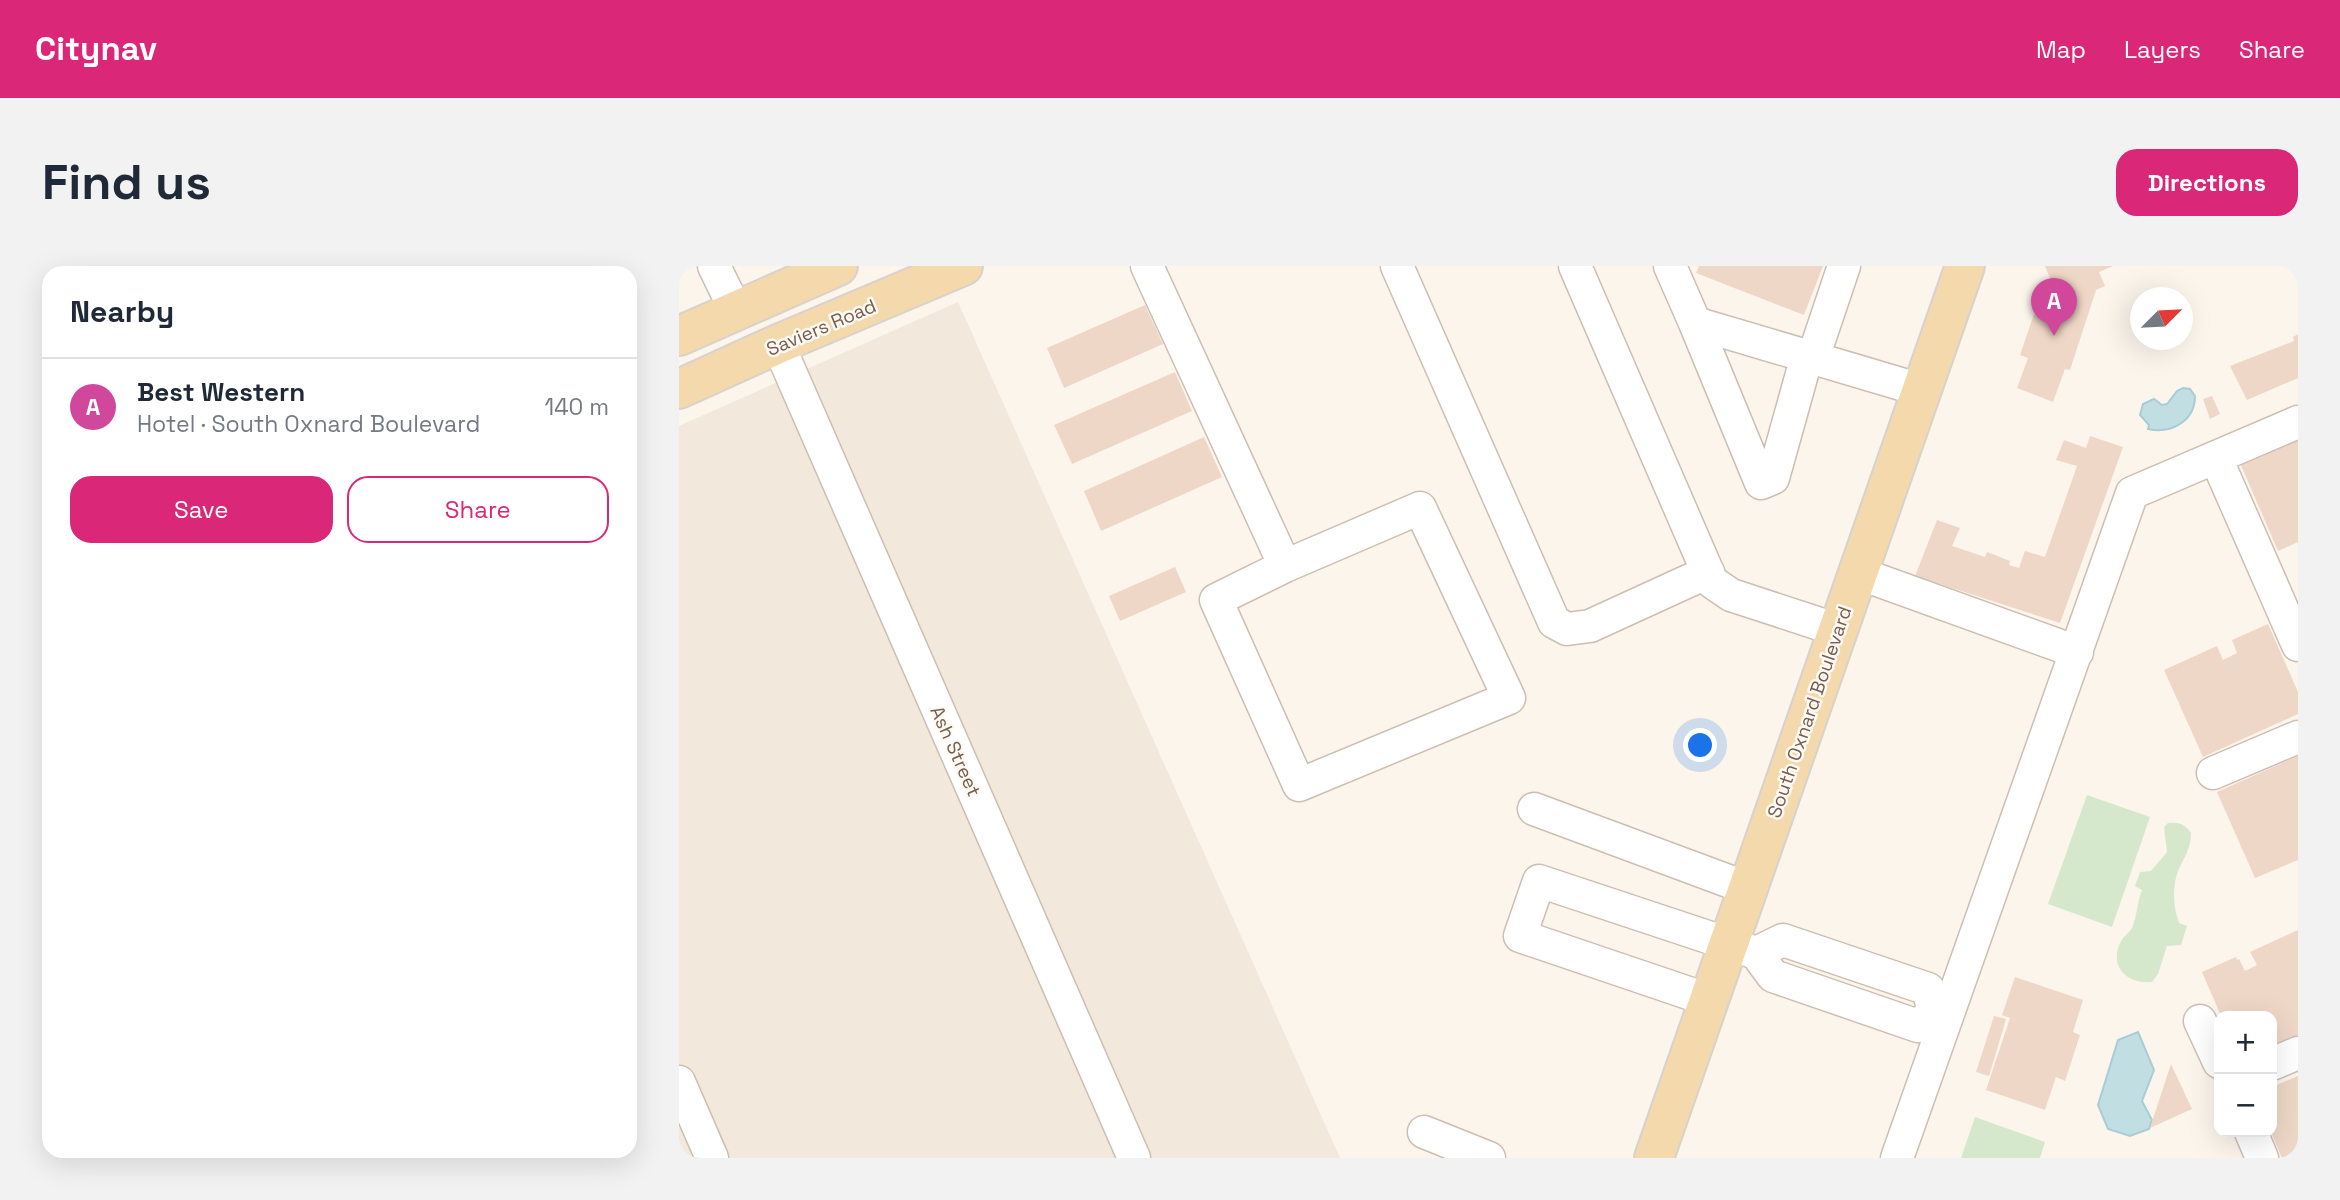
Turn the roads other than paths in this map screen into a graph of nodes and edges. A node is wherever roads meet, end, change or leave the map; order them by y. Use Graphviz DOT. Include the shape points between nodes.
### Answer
graph roads {
  1 [pos="714,266"];
  2 [pos="838,266"];
  3 [pos="963,266"];
  4 [pos="1147,266"];
  5 [pos="1397,266"];
  6 [pos="1575,266"];
  7 [pos="1670,266"];
  8 [pos="1844,266"];
  9 [pos="1965,266"];
  10 [pos="916,276"];
  11 [pos="736,311"];
  12 [pos="1695,323"];
  13 [pos="679,336"];
  14 [pos="778,344"];
  15 [pos="1810,357"];
  16 [pos="679,389"];
  17 [pos="1921,390"];
  18 [pos="2298,422"];
  19 [pos="2216,458"];
  20 [pos="1285,566"];
  21 [pos="1708,572"];
  22 [pos="1858,573"];
  23 [pos="1837,630"];
  24 [pos="2298,645"];
  25 [pos="2077,652"];
  26 [pos="2298,737"];
  27 [pos="2213,774"];
  28 [pos="1534,809"];
  29 [pos="1747,888"];
  30 [pos="1742,949"];
  31 [pos="1709,1000"];
  32 [pos="1941,1014"];
  33 [pos="2200,1021"];
  34 [pos="2214,1051"];
  35 [pos="2298,1053"];
  36 [pos="2277,1062"];
  37 [pos="679,1082"];
  38 [pos="1424,1132"];
  39 [pos="2253,1137"];
  40 [pos="712,1158"];
  41 [pos="1134,1158"];
  42 [pos="1489,1158"];
  43 [pos="1654,1158"];
  44 [pos="1897,1158"];
  45 [pos="2262,1158"];
  1 -- 11 [label="street"];
  2 -- 11 [label="main road"];
  3 -- 10 [label="main road, Saviers Road"];
  4 -- 20 [label="street"];
  5 -- 21 [label="street" via="1554,622 1567,629 1590,626"];
  6 -- 21 [label="street"];
  7 -- 12 [label="street"];
  8 -- 15 [label="street"];
  9 -- 17 [label="main road, South Oxnard Boulevard"];
  10 -- 14 [label="main road, Saviers Road"];
  11 -- 13 [label="main road"];
  12 -- 15 [label="street"];
  12 -- 15 [label="street" via="1761,483 1773,478"];
  14 -- 16 [label="main road, Saviers Road"];
  14 -- 41 [label="street, Ash Street"];
  15 -- 17 [label="street"];
  17 -- 22 [label="main road, South Oxnard Boulevard"];
  18 -- 19 [label="street"];
  19 -- 24 [label="street"];
  19 -- 25 [label="street" via="2132,494"];
  20 -- 20 [label="street" via="1420,508 1509,698 1299,785 1216,600"];
  21 -- 23 [label="street" via="1712,582 1731,595"];
  22 -- 23 [label="main road, South Oxnard Boulevard"];
  22 -- 25 [label="street"];
  23 -- 29 [label="main road, South Oxnard Boulevard"];
  25 -- 32 [label="street"];
  26 -- 27 [label="street"];
  28 -- 29 [label="street"];
  29 -- 30 [label="main road, South Oxnard Boulevard"];
  30 -- 31 [label="main road, South Oxnard Boulevard"];
  30 -- 31 [label="street" via="1539,881 1520,936"];
  30 -- 32 [label="street" via="1783,940 1928,989"];
  31 -- 43 [label="main road, South Oxnard Boulevard"];
  32 -- 44 [label="street"];
  33 -- 34 [label="street"];
  35 -- 36 [label="street"];
  37 -- 40 [label="street"];
  38 -- 42 [label="street"];
  39 -- 45 [label="street"];
}
